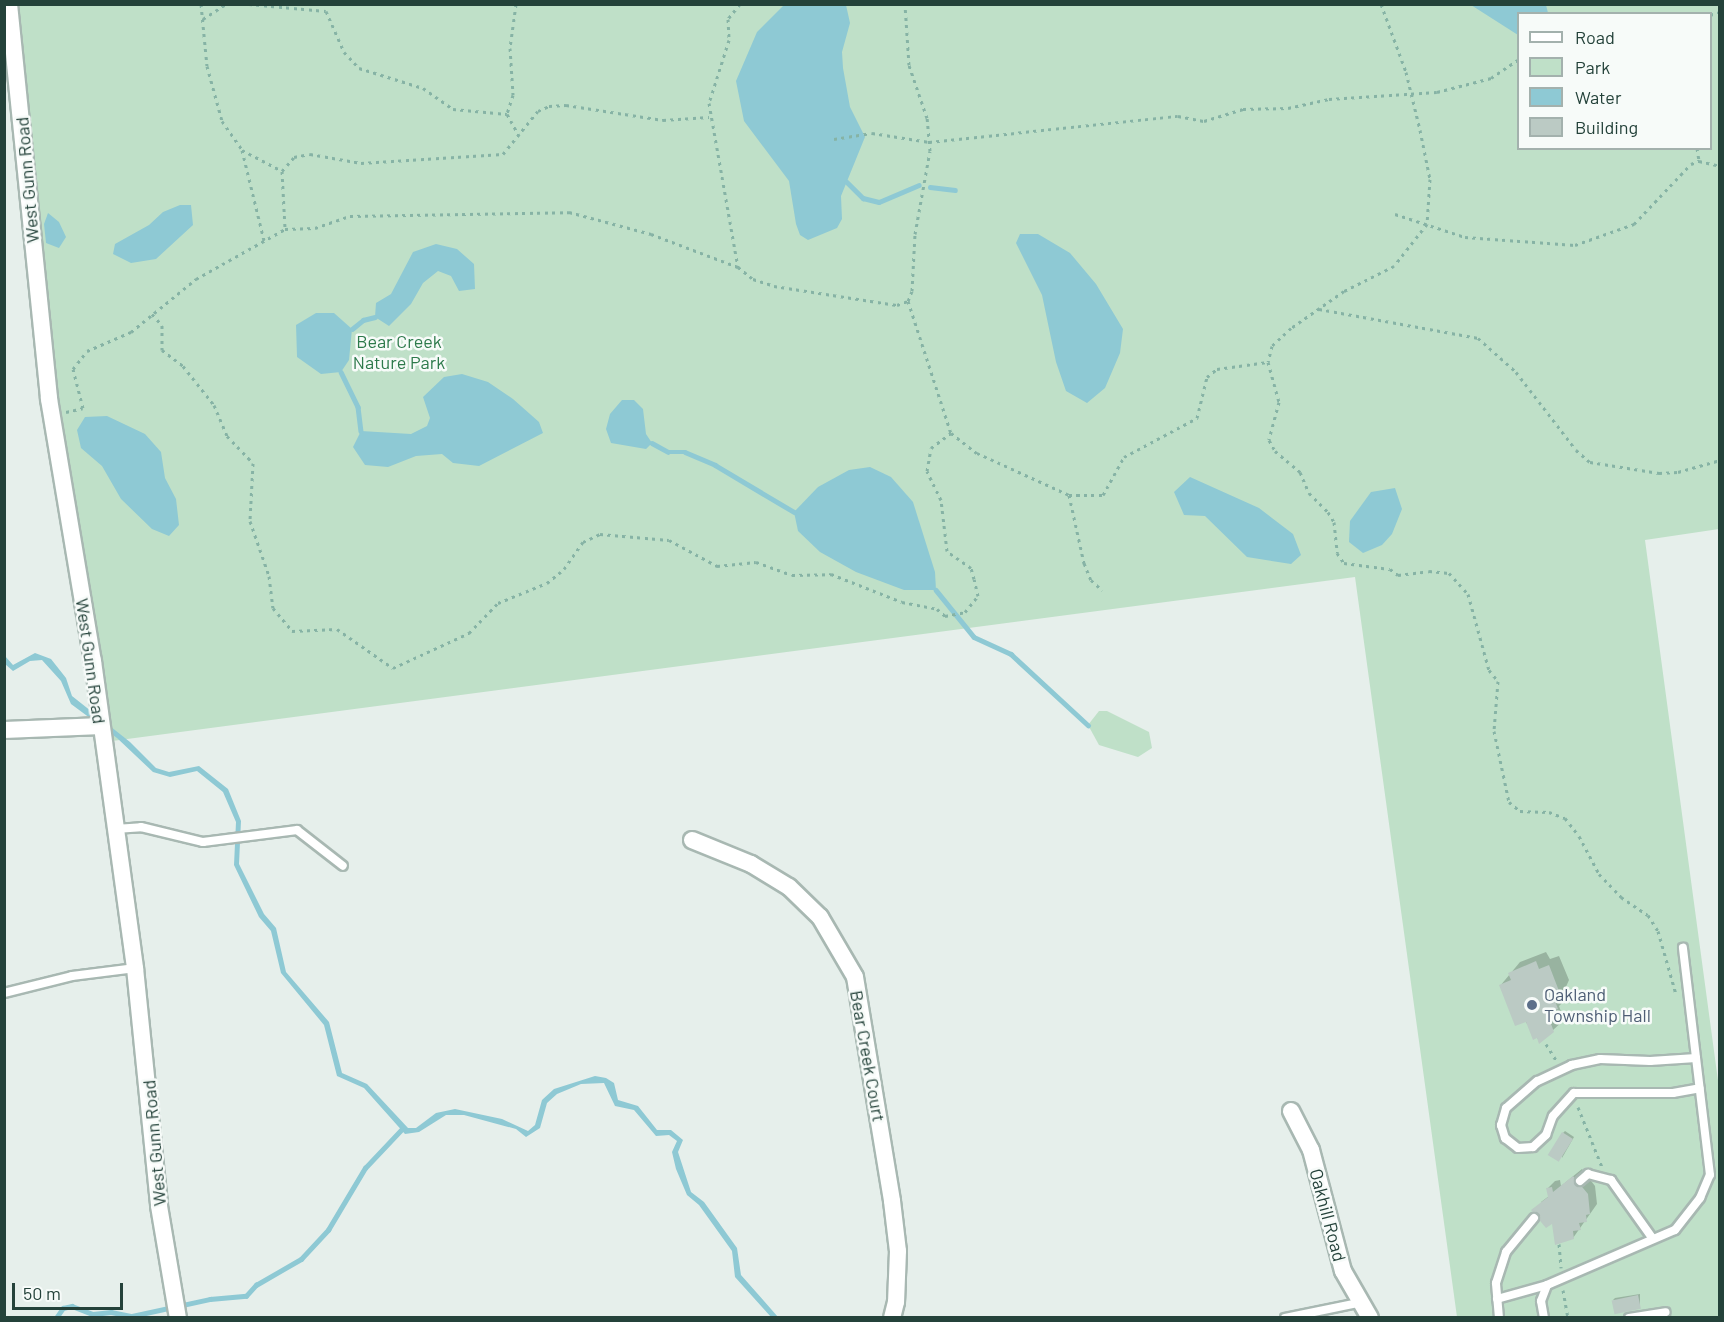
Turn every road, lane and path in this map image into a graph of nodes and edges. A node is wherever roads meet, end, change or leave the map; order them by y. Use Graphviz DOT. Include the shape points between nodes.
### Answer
graph roads {
  1 [pos="9,4"];
  2 [pos="201,4"];
  3 [pos="226,4"];
  4 [pos="249,4"];
  5 [pos="516,4"];
  6 [pos="740,4"];
  7 [pos="905,4"];
  8 [pos="1381,4"];
  9 [pos="203,19"];
  10 [pos="1517,61"];
  11 [pos="1410,92"];
  12 [pos="507,114"];
  13 [pos="709,117"];
  14 [pos="519,137"];
  15 [pos="834,139"];
  16 [pos="929,142"];
  17 [pos="242,150"];
  18 [pos="1696,150"];
  19 [pos="1699,161"];
  20 [pos="1719,166"];
  21 [pos="282,171"];
  22 [pos="1395,214"];
  23 [pos="1427,224"];
  24 [pos="285,229"];
  25 [pos="264,240"];
  26 [pos="738,267"];
  27 [pos="908,301"];
  28 [pos="1319,309"];
  29 [pos="152,314"];
  30 [pos="1268,362"];
  31 [pos="52,415"];
  32 [pos="951,433"];
  33 [pos="1719,460"];
  34 [pos="1069,495"];
  35 [pos="1102,590"];
  36 [pos="100,726"];
  37 [pos="4,730"];
  38 [pos="115,829"];
  39 [pos="692,840"];
  40 [pos="343,866"];
  41 [pos="1683,948"];
  42 [pos="135,968"];
  43 [pos="4,993"];
  44 [pos="1676,997"];
  45 [pos="1546,1044"];
  46 [pos="1696,1058"];
  47 [pos="1562,1070"];
  48 [pos="1700,1088"];
  49 [pos="1572,1095"];
  50 [pos="1291,1111"];
  51 [pos="1604,1178"];
  52 [pos="1580,1181"];
  53 [pos="1534,1218"];
  54 [pos="1653,1239"];
  55 [pos="1547,1285"];
  56 [pos="1497,1299"];
  57 [pos="1363,1302"];
  58 [pos="1666,1312"];
  59 [pos="178,1317"];
  60 [pos="892,1317"];
  61 [pos="1285,1317"];
  62 [pos="1370,1317"];
  63 [pos="1499,1317"];
  64 [pos="1544,1317"];
  65 [pos="1629,1317"];
  1 -- 31 [label="street, West Gunn Road"];
  2 -- 9 [label="path"];
  3 -- 9 [label="path"];
  4 -- 12 [label="path" via="315,7 332,18 344,52 359,68 423,88 453,109"];
  5 -- 12 [label="path" via="509,55 513,95"];
  6 -- 13 [label="path" via="728,19 729,40 712,90"];
  7 -- 16 [label="path" via="909,65 927,118"];
  8 -- 11 [label="path"];
  9 -- 17 [label="path" via="207,66 222,121"];
  10 -- 11 [label="path" via="1474,84 1437,92"];
  11 -- 16 [label="path" via="1389,97 1329,99 1288,108 1243,109 1204,121 1178,116"];
  11 -- 23 [label="path" via="1430,179"];
  12 -- 14 [label="path"];
  13 -- 14 [label="path" via="663,120 566,105 549,106 538,111"];
  13 -- 26 [label="path" via="719,150"];
  14 -- 21 [label="path" via="509,150 495,156 444,155 361,163 310,154 294,157"];
  15 -- 16 [label="path" via="872,133"];
  16 -- 27 [label="path"];
  17 -- 21 [label="path"];
  17 -- 25 [label="path"];
  18 -- 19 [label="path"];
  19 -- 20 [label="path"];
  19 -- 23 [label="path" via="1681,171 1650,211 1634,224 1575,245 1466,237"];
  21 -- 24 [label="path"];
  22 -- 23 [label="path"];
  23 -- 28 [label="path" via="1394,266"];
  24 -- 25 [label="path"];
  24 -- 26 [label="path" via="315,228 350,216 569,212 641,231"];
  25 -- 29 [label="path" via="196,279"];
  26 -- 27 [label="path" via="753,279 774,286 874,304 897,305"];
  27 -- 32 [label="path"];
  28 -- 30 [label="path" via="1278,340"];
  28 -- 33 [label="path" via="1478,338 1516,372 1576,450 1590,462 1659,473 1678,472"];
  29 -- 31 [label="path" via="131,332 87,351 73,369 83,408"];
  29 -- 32 [label="path" via="162,325 162,350 183,366 214,405 227,436 253,463 250,521 269,576 273,608 292,631 337,629 393,668 469,633 498,603 547,584 564,569 583,542 600,534 669,540 717,566 756,562 792,575 831,574 902,602 937,609 945,616 965,612 978,596 974,579 971,568 947,551 941,500 927,471 931,448"];
  30 -- 34 [label="path" via="1217,369 1207,377 1197,418 1124,457 1103,495"];
  30 -- 44 [label="path" via="1279,402 1269,440 1275,451 1300,472 1309,493 1329,512 1334,522 1337,554 1353,566 1390,569 1398,575 1449,573 1463,587 1489,670 1498,681 1494,731 1509,802 1520,811 1550,812 1565,818 1580,836 1599,874 1621,897 1648,915 1658,931"];
  31 -- 36 [label="street, West Gunn Road"];
  32 -- 34 [label="path" via="977,453"];
  34 -- 35 [label="path" via="1084,563 1090,580"];
  36 -- 37 [label="street"];
  36 -- 38 [label="street, West Gunn Road"];
  38 -- 40 [label="lane" via="141,827 203,842 297,830"];
  38 -- 42 [label="street, West Gunn Road"];
  39 -- 60 [label="street, Bear Creek Court" via="751,864 789,887 820,917 855,978 894,1221 897,1282"];
  41 -- 46 [label="lane"];
  42 -- 43 [label="lane" via="72,976"];
  42 -- 59 [label="street, West Gunn Road" via="159,1206"];
  45 -- 47 [label="path"];
  46 -- 47 [label="lane" via="1600,1059"];
  46 -- 48 [label="lane"];
  47 -- 49 [label="lane" via="1537,1081 1506,1108 1501,1125 1505,1138 1518,1148 1533,1147 1546,1135 1553,1116"];
  48 -- 49 [label="lane" via="1673,1093 1594,1090"];
  48 -- 54 [label="lane" via="1710,1175 1700,1198 1675,1230"];
  49 -- 51 [label="path" via="1601,1159"];
  50 -- 57 [label="street, Oakhill Road" via="1311,1150 1339,1260"];
  51 -- 52 [label="lane" via="1588,1174"];
  51 -- 54 [label="lane" via="1611,1180"];
  53 -- 56 [label="lane" via="1506,1252 1496,1283"];
  54 -- 55 [label="lane"];
  55 -- 56 [label="lane"];
  55 -- 64 [label="lane" via="1541,1301"];
  56 -- 63 [label="lane"];
  57 -- 61 [label="lane"];
  57 -- 62 [label="street, Oakhill Road"];
  58 -- 65 [label="lane"];
}
